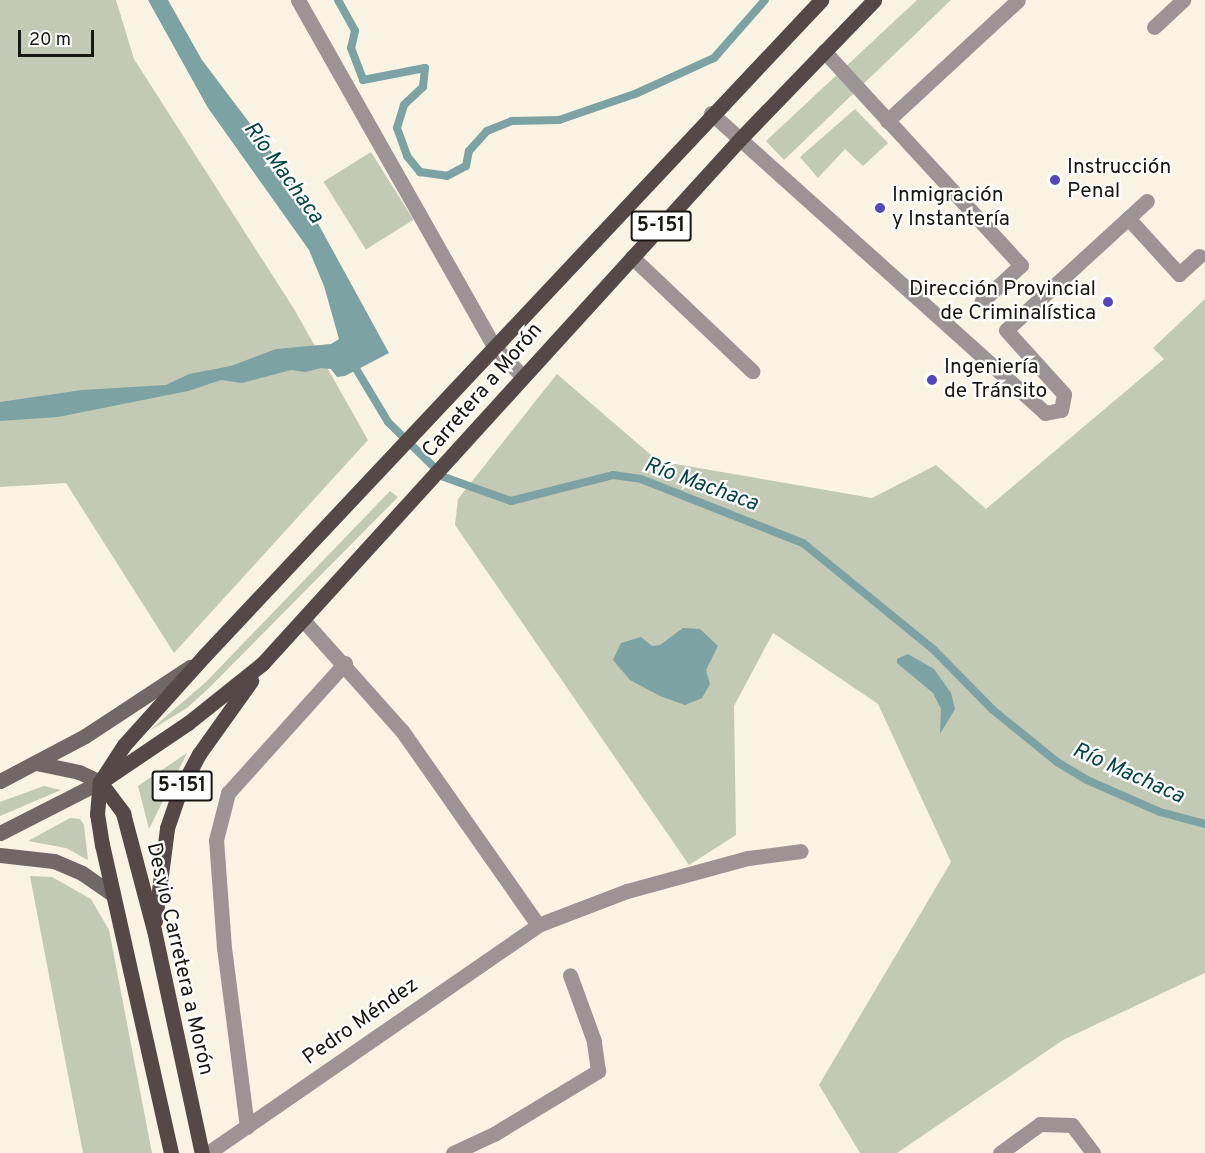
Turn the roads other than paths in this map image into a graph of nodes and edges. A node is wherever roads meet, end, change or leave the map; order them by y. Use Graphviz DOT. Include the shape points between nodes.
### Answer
graph roads {
  1 [pos="298,0"];
  2 [pos="821,0"];
  3 [pos="874,0"];
  4 [pos="1018,0"];
  5 [pos="1183,0"];
  6 [pos="1154,27"];
  7 [pos="824,51"];
  8 [pos="711,113"];
  9 [pos="887,121"];
  10 [pos="740,139"];
  11 [pos="1147,201"];
  12 [pos="1128,218"];
  13 [pos="1198,256"];
  14 [pos="632,257"];
  15 [pos="981,302"];
  16 [pos="493,345"];
  17 [pos="752,371"];
  18 [pos="522,376"];
  19 [pos="303,620"];
  20 [pos="204,656"];
  21 [pos="345,663"];
  22 [pos="262,664"];
  23 [pos="36,763"];
  24 [pos="0,781"];
  25 [pos="100,782"];
  26 [pos="0,833"];
  27 [pos="801,851"];
  28 [pos="0,855"];
  29 [pos="112,894"];
  30 [pos="538,926"];
  31 [pos="154,930"];
  32 [pos="570,975"];
  33 [pos="247,1127"];
  34 [pos="171,1153"];
  35 [pos="202,1153"];
  36 [pos="208,1153"];
  37 [pos="453,1153"];
  38 [pos="1000,1153"];
  39 [pos="1093,1153"];
  1 -- 16 [label="street"];
  2 -- 8 [label="main road, Carretera a Morón / 5-151"];
  3 -- 7 [label="main road, Carretera a Morón / 5-151"];
  4 -- 9 [label="street"];
  5 -- 6 [label="street"];
  7 -- 9 [label="street"];
  7 -- 10 [label="main road, Carretera a Morón / 5-151"];
  8 -- 10 [label="street"];
  8 -- 16 [label="main road, Carretera a Morón / 5-151"];
  9 -- 15 [label="street" via="1021,265"];
  10 -- 12 [label="street" via="1045,413 1062,410 1064,394 1006,330"];
  10 -- 14 [label="main road, Carretera a Morón / 5-151"];
  11 -- 12 [label="street"];
  12 -- 13 [label="street" via="1179,274"];
  14 -- 17 [label="street"];
  14 -- 18 [label="main road, Carretera a Morón / 5-151"];
  16 -- 18 [label="street"];
  16 -- 20 [label="main road, Carretera a Morón / 5-151" via="387,465"];
  18 -- 19 [label="main road, Carretera a Morón / 5-151"];
  19 -- 21 [label="street"];
  19 -- 22 [label="main road, Carretera a Morón / 5-151"];
  20 -- 23 [label="main road" via="124,712"];
  20 -- 25 [label="main road" via="124,745"];
  21 -- 30 [label="street" via="402,731"];
  21 -- 33 [label="street" via="228,794 216,840 224,948"];
  22 -- 25 [label="main road, Carretera a Morón / 5-151" via="188,723"];
  22 -- 31 [label="main road, 5-151" via="199,754 180,790 167,828"];
  23 -- 24 [label="main road"];
  23 -- 25 [label="main road" via="79,772"];
  25 -- 26 [label="main road"];
  25 -- 29 [label="main road" via="97,814"];
  25 -- 31 [label="main road, Desvio Carretera a Morón / 5-151" via="123,813"];
  27 -- 30 [label="street, Pedro Méndez" via="748,858 627,891"];
  28 -- 29 [label="main road" via="54,861 82,873"];
  29 -- 34 [label="main road"];
  30 -- 33 [label="street, Pedro Méndez"];
  31 -- 35 [label="main road, Desvio Carretera a Morón / 5-151"];
  32 -- 37 [label="street" via="594,1041 598,1071 494,1134"];
  33 -- 36 [label="street, Pedro Méndez"];
  38 -- 39 [label="street" via="1040,1124 1072,1125"];
}
